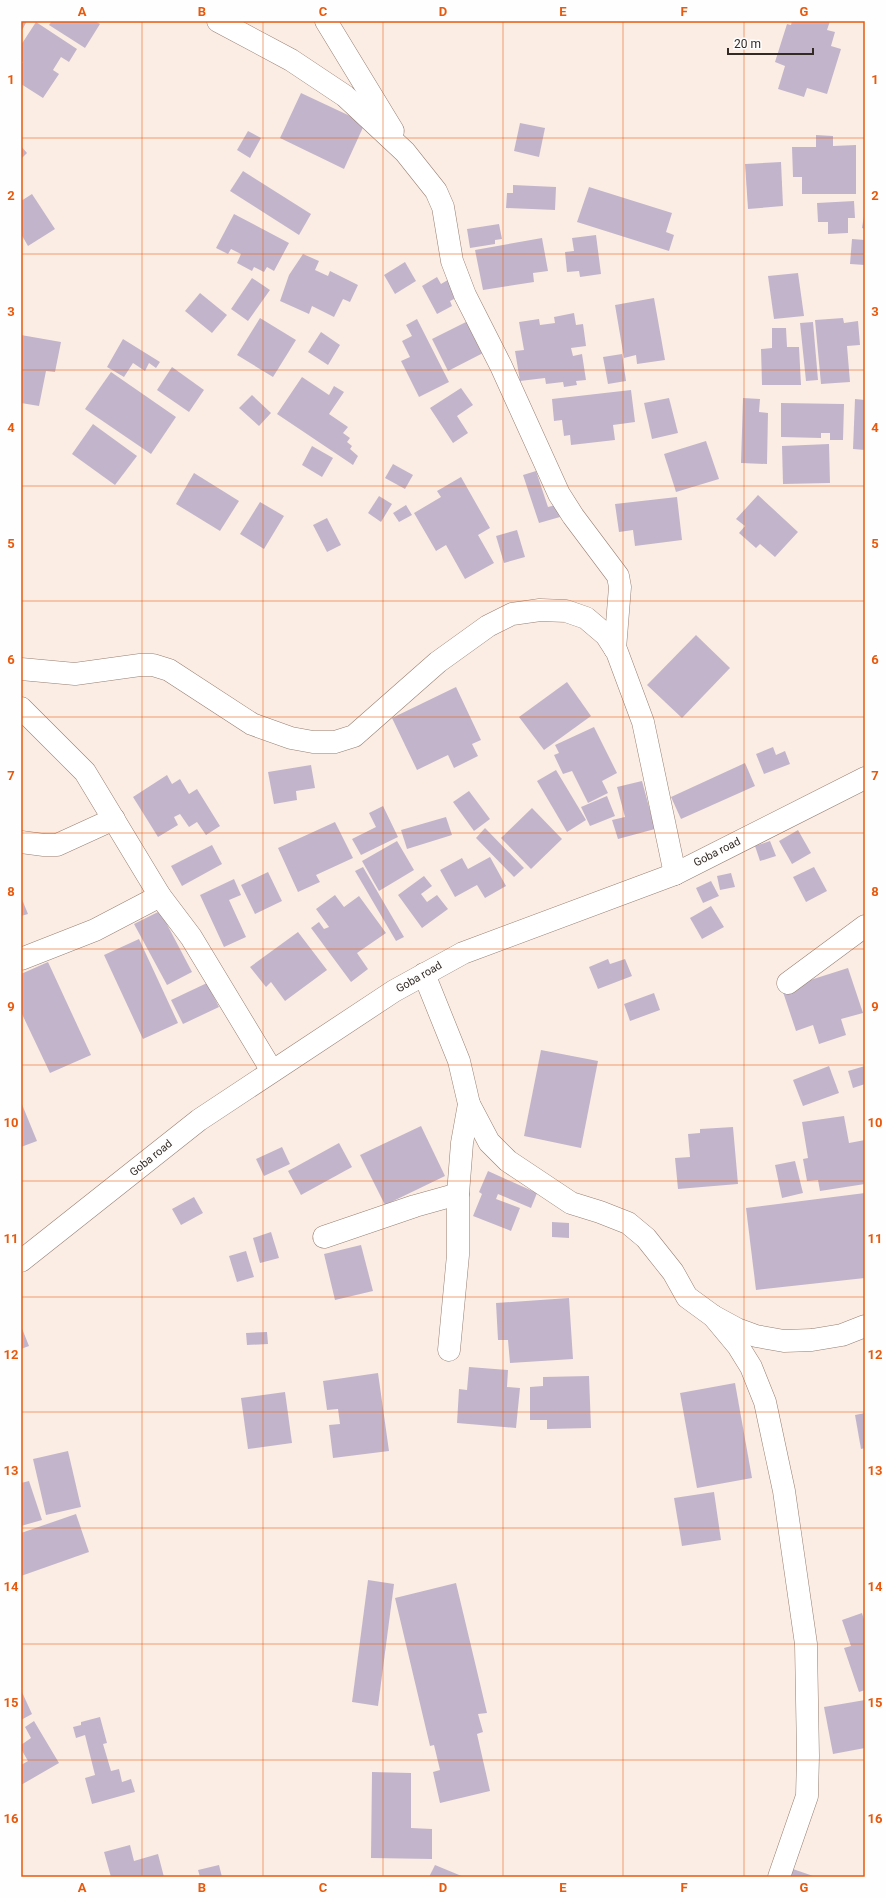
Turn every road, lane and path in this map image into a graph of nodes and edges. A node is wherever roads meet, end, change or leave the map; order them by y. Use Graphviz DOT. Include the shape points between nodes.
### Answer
graph roads {
  1 [pos="218,21"];
  2 [pos="326,21"];
  3 [pos="405,152"];
  4 [pos="615,649"];
  5 [pos="21,669"];
  6 [pos="21,708"];
  7 [pos="865,778"];
  8 [pos="114,818"];
  9 [pos="21,842"];
  10 [pos="675,874"];
  11 [pos="160,896"];
  12 [pos="865,926"];
  13 [pos="21,959"];
  14 [pos="424,974"];
  15 [pos="788,983"];
  16 [pos="272,1072"];
  17 [pos="469,1104"];
  18 [pos="458,1194"];
  19 [pos="324,1238"];
  20 [pos="21,1261"];
  21 [pos="713,1316"];
  22 [pos="865,1326"];
  23 [pos="449,1350"];
  24 [pos="779,1877"];
  1 -- 3 [label="street" via="290,60 345,96"];
  2 -- 3 [label="street"];
  3 -- 4 [label="street" via="440,198 452,261 465,295 501,366 559,494 618,576 620,587"];
  4 -- 5 [label="street" via="606,635 586,618 566,611 540,610 512,614 488,626 438,662 354,736 335,742 291,738 252,724 169,670 153,664 75,674"];
  4 -- 10 [label="street" via="642,722"];
  6 -- 8 [label="street" via="85,772"];
  7 -- 10 [label="street, Goba road"];
  8 -- 9 [label="street" via="57,845"];
  8 -- 11 [label="street"];
  10 -- 14 [label="street, Goba road" via="463,953"];
  11 -- 13 [label="street" via="95,930"];
  11 -- 16 [label="street" via="191,937"];
  12 -- 15 [label="street"];
  14 -- 16 [label="street, Goba road"];
  14 -- 17 [label="street" via="459,1061"];
  16 -- 20 [label="street, Goba road" via="198,1120"];
  17 -- 18 [label="street" via="462,1143"];
  17 -- 21 [label="street" via="489,1142 508,1161 571,1203 628,1223 646,1238 673,1272 687,1297"];
  18 -- 19 [label="street" via="415,1206"];
  18 -- 23 [label="street" via="458,1255"];
  21 -- 22 [label="street" via="756,1336 784,1340 812,1340 842,1335"];
  21 -- 24 [label="street" via="738,1346 751,1367 765,1402 785,1499 806,1644 807,1796"];
}
